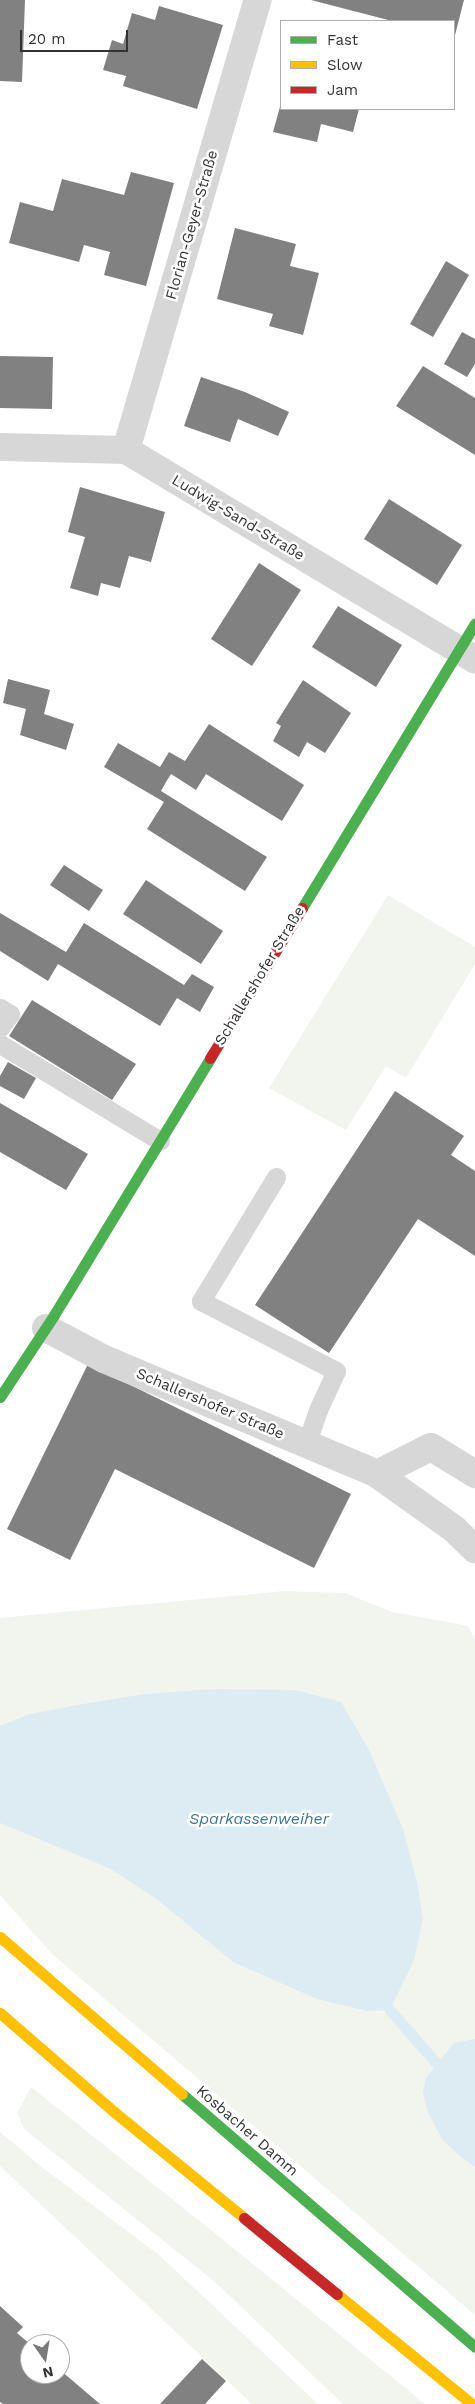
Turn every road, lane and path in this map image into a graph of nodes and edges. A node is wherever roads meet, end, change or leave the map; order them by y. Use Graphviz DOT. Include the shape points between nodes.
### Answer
graph roads {
  1 [pos="258,0"];
  2 [pos="0,447"];
  3 [pos="126,450"];
  4 [pos="475,624"];
  5 [pos="467,656"];
  6 [pos="0,1008"];
  7 [pos="0,1028"];
  8 [pos="0,1044"];
  9 [pos="160,1141"];
  10 [pos="276,1177"];
  11 [pos="46,1328"];
  12 [pos="0,1397"];
  13 [pos="306,1444"];
  14 [pos="377,1474"];
  15 [pos="475,1474"];
  16 [pos="475,1549"];
  17 [pos="0,1937"];
  18 [pos="0,2013"];
  19 [pos="475,2347"];
  20 [pos="472,2404"];
  1 -- 3 [label="street, Florian-Geyer-Straße"];
  2 -- 3 [label="street, Ludwig-Sand-Straße"];
  3 -- 5 [label="street, Ludwig-Sand-Straße"];
  4 -- 5 [label="street, Schallershofer Straße"];
  5 -- 9 [label="street, Schallershofer Straße"];
  6 -- 7 [label="lane" via="10,1014"];
  8 -- 9 [label="lane"];
  9 -- 11 [label="street, Schallershofer Straße"];
  10 -- 13 [label="lane" via="201,1301 336,1372"];
  11 -- 12 [label="street, Schallershofer Straße"];
  11 -- 13 [label="street, Schallershofer Straße" via="104,1359"];
  13 -- 14 [label="street, Schallershofer Straße"];
  14 -- 15 [label="street" via="431,1447"];
  14 -- 16 [label="street, Schallershofer Straße" via="454,1529"];
  17 -- 19 [label="street, Kosbacher Damm"];
  18 -- 20 [label="street" via="113,2111"];
}
